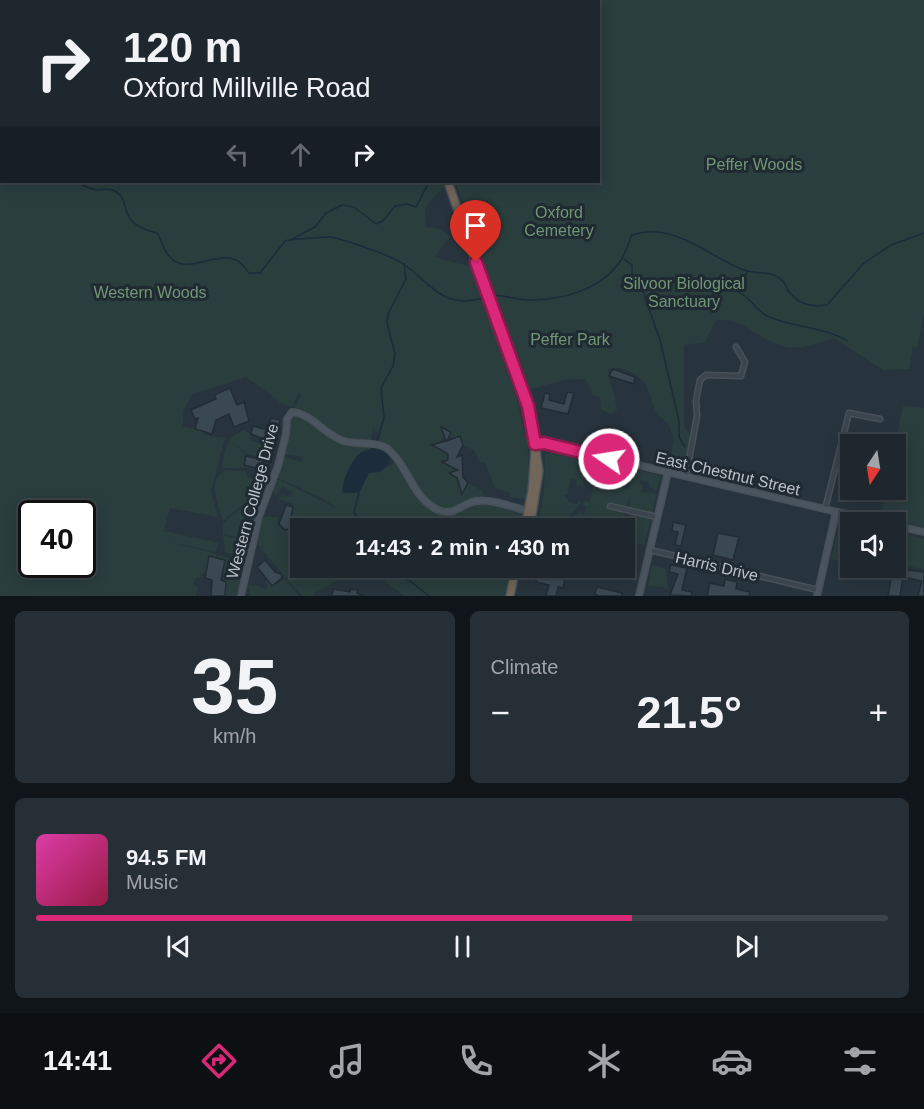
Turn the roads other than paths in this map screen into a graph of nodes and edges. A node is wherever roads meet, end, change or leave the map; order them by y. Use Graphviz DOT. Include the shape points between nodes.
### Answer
graph roads {
  1 [pos="448,183"];
  2 [pos="736,347"];
  3 [pos="880,419"];
  4 [pos="535,444"];
  5 [pos="668,472"];
  6 [pos="686,477"];
  7 [pos="610,506"];
  8 [pos="825,509"];
  9 [pos="531,512"];
  10 [pos="836,512"];
  11 [pos="840,513"];
  12 [pos="657,517"];
  13 [pos="529,518"];
  14 [pos="531,518"];
  15 [pos="906,528"];
  16 [pos="924,532"];
  17 [pos="650,550"];
  18 [pos="516,578"];
  19 [pos="818,593"];
  20 [pos="241,596"];
  21 [pos="512,596"];
  22 [pos="639,596"];
  1 -- 4 [label="highway" via="528,406"];
  2 -- 6 [label="street" via="745,362 741,376 706,375 700,380"];
  3 -- 8 [label="street" via="849,413"];
  4 -- 5 [label="street, East Chestnut Street"];
  4 -- 9 [label="highway" via="539,471"];
  5 -- 6 [label="street, East Chestnut Street"];
  5 -- 12 [label="street"];
  6 -- 8 [label="street, East Chestnut Street"];
  7 -- 12 [label="street"];
  8 -- 10 [label="street, East Chestnut Street"];
  9 -- 13 [label="highway"];
  9 -- 14 [label="highway"];
  9 -- 20 [label="street, Western College Drive" via="478,501 451,512 436,509 422,498 394,455 381,446 343,441 296,412 289,414 284,443 261,508"];
  10 -- 11 [label="street, East Chestnut Street"];
  10 -- 19 [label="street"];
  12 -- 17 [label="street"];
  15 -- 16 [label="street"];
  17 -- 19 [label="street, Harris Drive"];
  17 -- 22 [label="street"];
  18 -- 21 [label="highway"];
}
